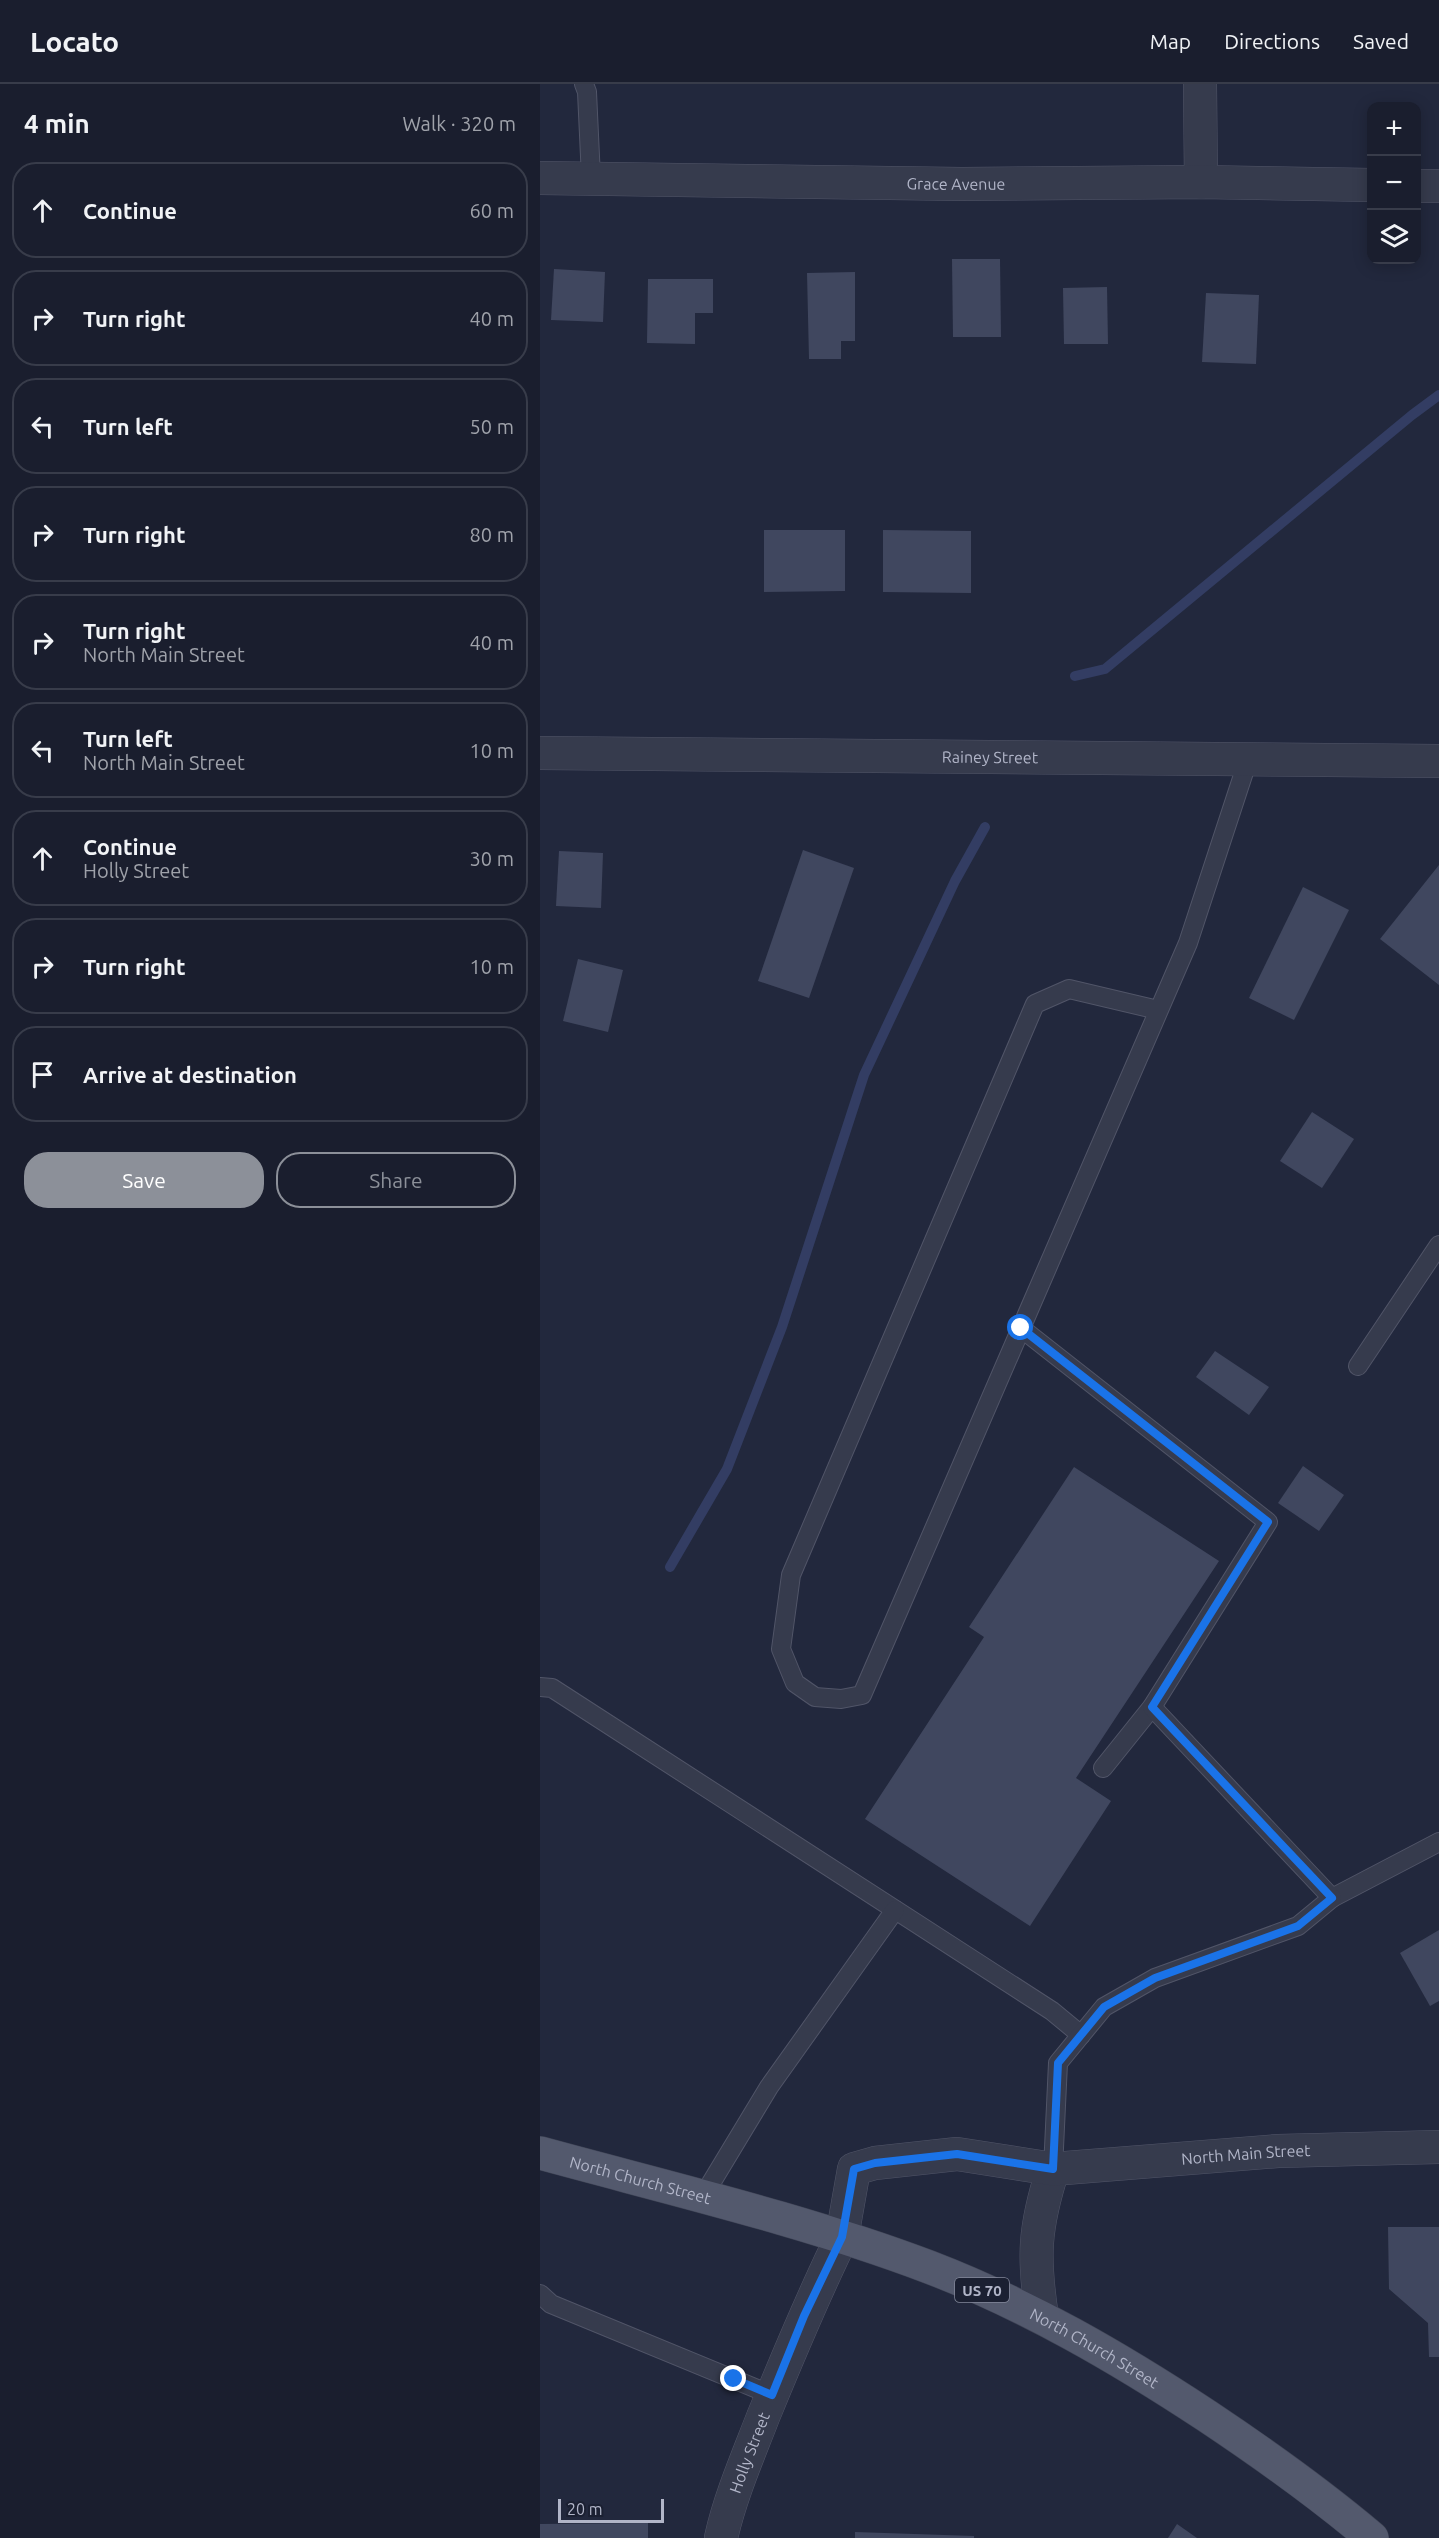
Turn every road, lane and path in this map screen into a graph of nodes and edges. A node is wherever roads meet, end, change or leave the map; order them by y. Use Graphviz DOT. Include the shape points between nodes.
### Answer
graph roads {
  1 [pos="1200,84"];
  2 [pos="587,87"];
  3 [pos="540,178"];
  4 [pos="591,178"];
  5 [pos="1201,182"];
  6 [pos="1367,185"];
  7 [pos="1421,186"];
  8 [pos="1439,186"];
  9 [pos="540,753"];
  10 [pos="1248,760"];
  11 [pos="1439,761"];
  12 [pos="1158,1010"];
  13 [pos="1439,1245"];
  14 [pos="1021,1328"];
  15 [pos="1358,1366"];
  16 [pos="540,1687"];
  17 [pos="1152,1707"];
  18 [pos="1103,1768"];
  19 [pos="1439,1842"];
  20 [pos="1332,1898"];
  21 [pos="895,1910"];
  22 [pos="1082,2035"];
  23 [pos="1439,2147"];
  24 [pos="540,2152"];
  25 [pos="1053,2169"];
  26 [pos="702,2198"];
  27 [pos="842,2237"];
  28 [pos="540,2294"];
  29 [pos="1042,2317"];
  30 [pos="772,2395"];
  31 [pos="721,2538"];
  32 [pos="1372,2538"];
  1 -- 5 [label="street"];
  2 -- 4 [label="lane"];
  3 -- 4 [label="street, Grace Avenue"];
  4 -- 5 [label="street, Grace Avenue" via="963,184"];
  5 -- 6 [label="street, Grace Avenue"];
  7 -- 8 [label="street"];
  9 -- 10 [label="street, Rainey Street"];
  10 -- 11 [label="street, Rainey Street"];
  10 -- 12 [label="lane" via="1188,943"];
  12 -- 14 [label="lane"];
  12 -- 14 [label="lane" via="1070,989 1035,1004 791,1575 781,1649 795,1683 814,1697 841,1699 862,1695"];
  13 -- 15 [label="lane"];
  14 -- 17 [label="lane" via="1268,1522"];
  16 -- 21 [label="lane" via="552,1688"];
  17 -- 18 [label="lane"];
  17 -- 20 [label="lane"];
  19 -- 20 [label="lane"];
  20 -- 22 [label="lane" via="1298,1926 1155,1978 1104,2007"];
  21 -- 22 [label="lane" via="1052,2011"];
  21 -- 26 [label="lane" via="769,2087"];
  22 -- 25 [label="lane" via="1058,2063"];
  23 -- 25 [label="street, North Main Street" via="1278,2151"];
  24 -- 26 [label="main road, North Church Street / US 70"];
  25 -- 27 [label="street, North Main Street" via="957,2154 854,2169"];
  25 -- 29 [label="street" via="1040,2208 1036,2238"];
  26 -- 27 [label="main road, North Church Street / US 70"];
  27 -- 29 [label="main road, North Church Street / US 70" via="930,2267"];
  27 -- 30 [label="street, Holly Street"];
  28 -- 30 [label="lane" via="551,2304"];
  29 -- 32 [label="main road, North Church Street / US 70" via="1149,2377 1243,2440"];
  30 -- 31 [label="street, Holly Street"];
}
